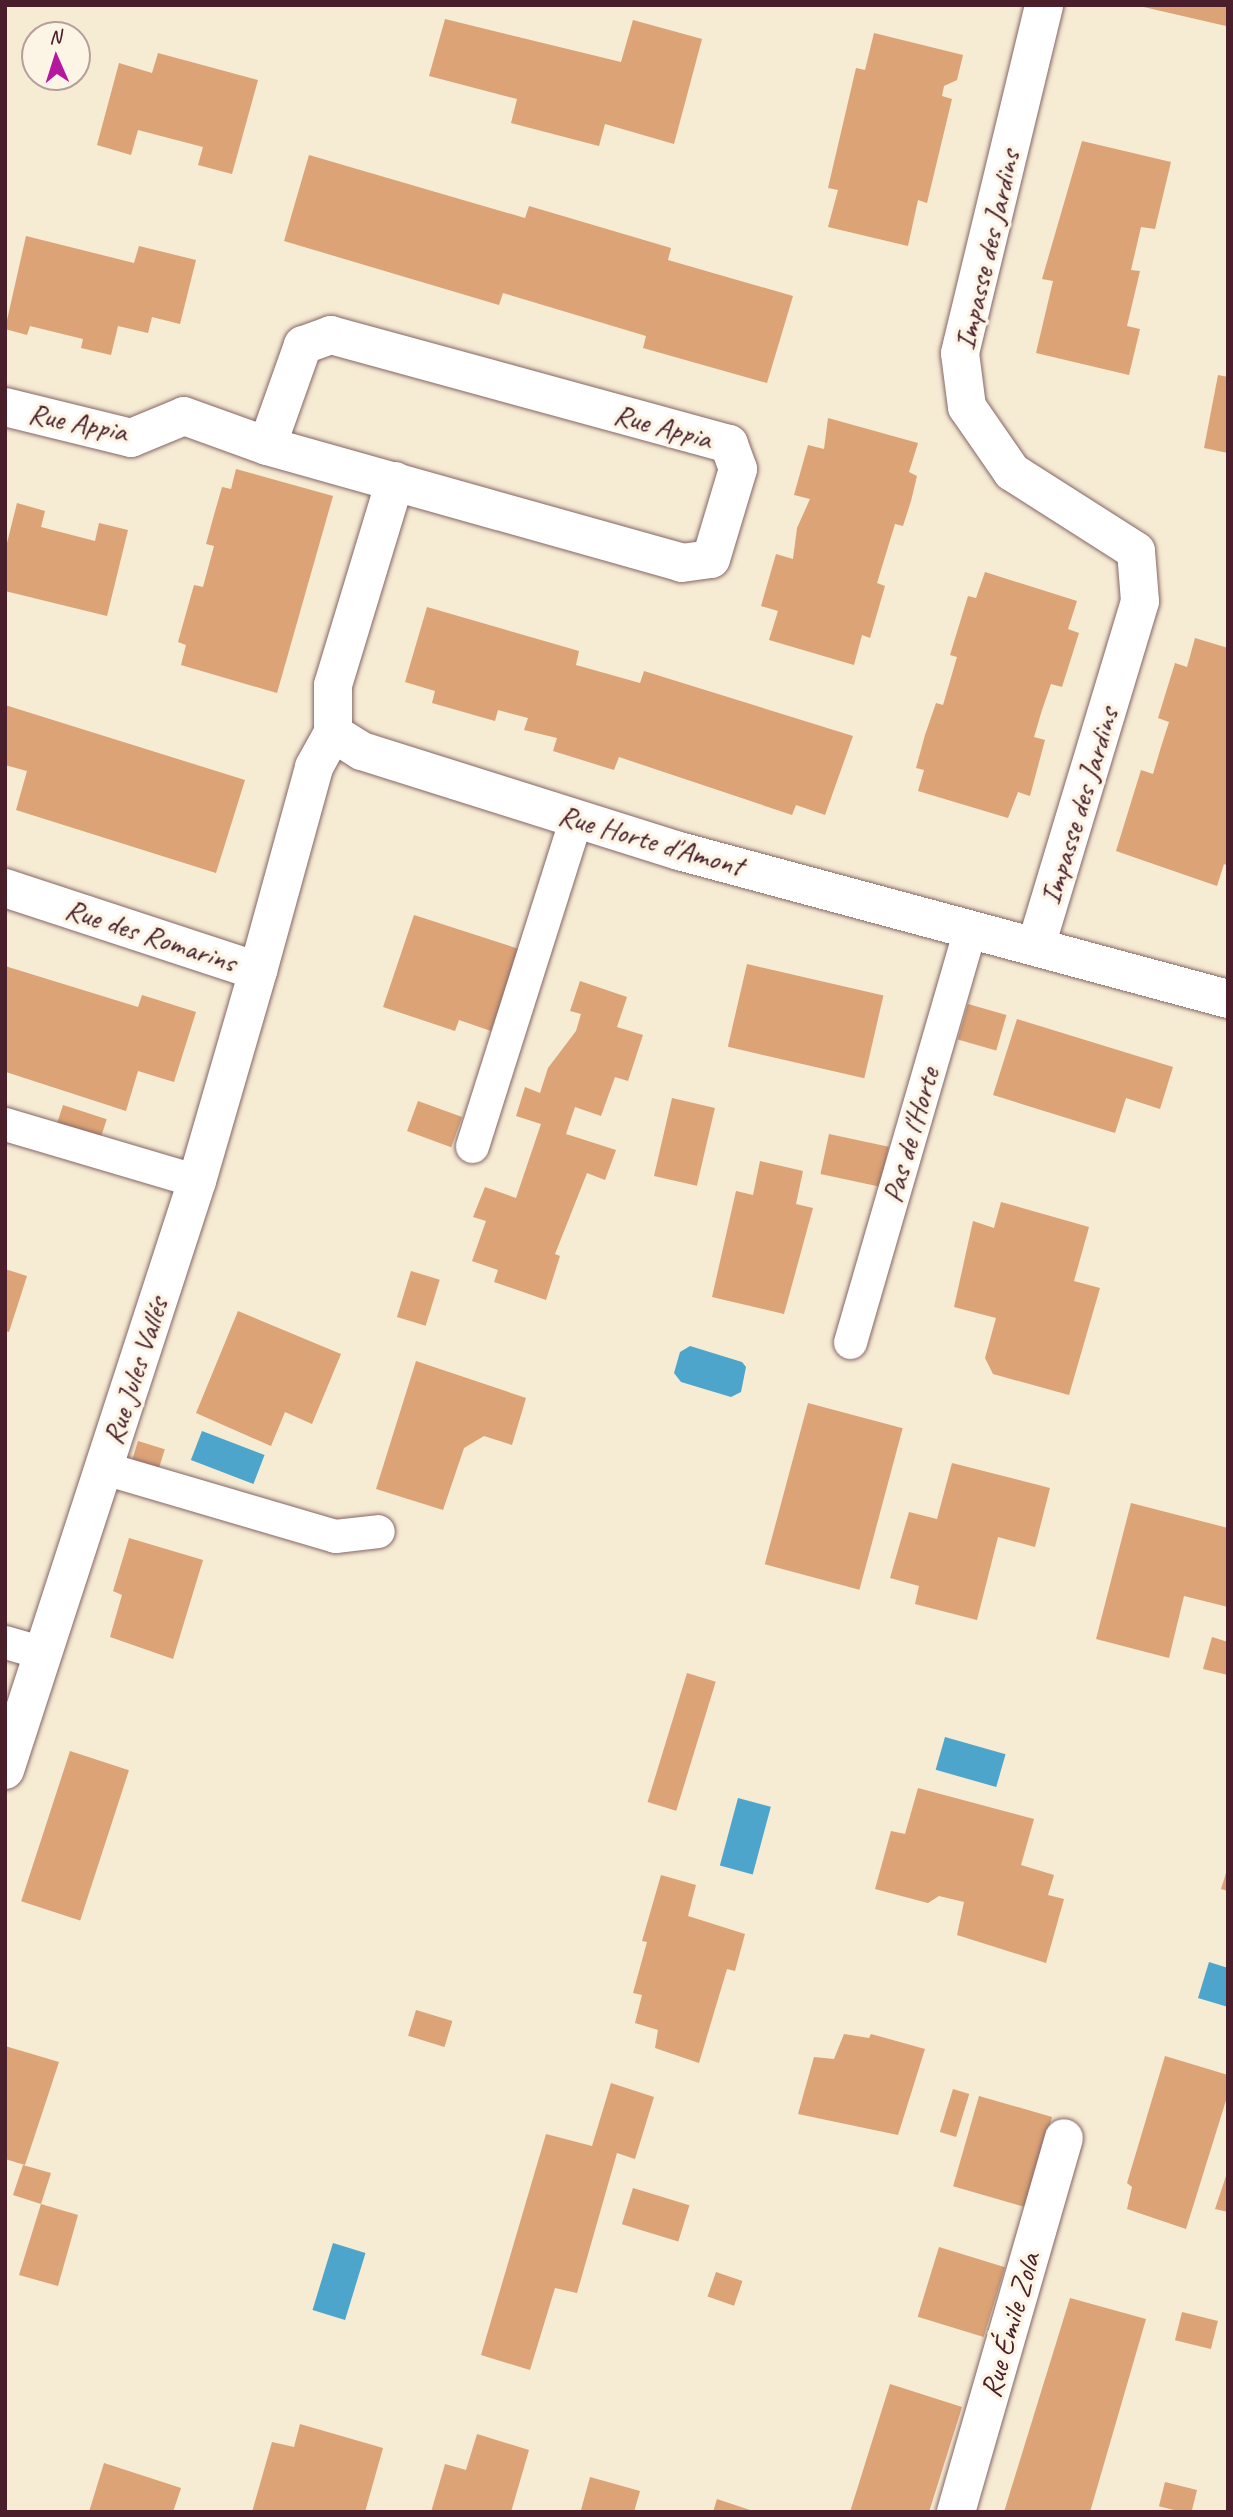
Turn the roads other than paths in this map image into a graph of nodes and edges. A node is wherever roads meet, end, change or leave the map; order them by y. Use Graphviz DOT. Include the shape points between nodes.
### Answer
graph roads {
  1 [pos="1044,5"];
  2 [pos="5,407"];
  3 [pos="267,446"];
  4 [pos="395,481"];
  5 [pos="333,733"];
  6 [pos="576,818"];
  7 [pos="5,888"];
  8 [pos="970,928"];
  9 [pos="1036,946"];
  10 [pos="258,971"];
  11 [pos="1228,999"];
  12 [pos="5,1124"];
  13 [pos="472,1146"];
  14 [pos="197,1181"];
  15 [pos="850,1342"];
  16 [pos="104,1468"];
  17 [pos="378,1531"];
  18 [pos="5,1642"];
  19 [pos="43,1654"];
  20 [pos="5,1770"];
  21 [pos="1064,2138"];
  22 [pos="956,2512"];
  1 -- 9 [label="street, Impasse des Jardins" via="960,353 967,407 1012,472 1136,551 1140,601"];
  2 -- 3 [label="street, Rue Appia" via="131,438 184,416"];
  3 -- 4 [label="street, Rue Appia"];
  3 -- 4 [label="street, Rue Appia" via="303,345 331,335 729,444 738,468 711,559 682,563"];
  4 -- 5 [label="street" via="333,685"];
  5 -- 6 [label="street, Rue Horte d'Amont" via="362,751"];
  5 -- 10 [label="street, Rue des Romarins" via="314,767"];
  6 -- 8 [label="street, Rue Horte d'Amont" via="679,851"];
  6 -- 13 [label="lane"];
  7 -- 10 [label="street, Rue des Romarins"];
  8 -- 9 [label="street, Rue Horte d'Amont"];
  8 -- 15 [label="lane, Pas de l'Horte"];
  9 -- 11 [label="street, Rue Horte d'Amont"];
  10 -- 14 [label="street, Rue Jules Vallés"];
  12 -- 14 [label="lane"];
  14 -- 16 [label="street, Rue Jules Vallés"];
  16 -- 17 [label="lane" via="335,1536"];
  16 -- 19 [label="street, Rue Jules Vallés"];
  18 -- 19 [label="lane"];
  19 -- 20 [label="street, Rue Jules Vallés"];
  21 -- 22 [label="street, Rue Émile Zola"];
}
